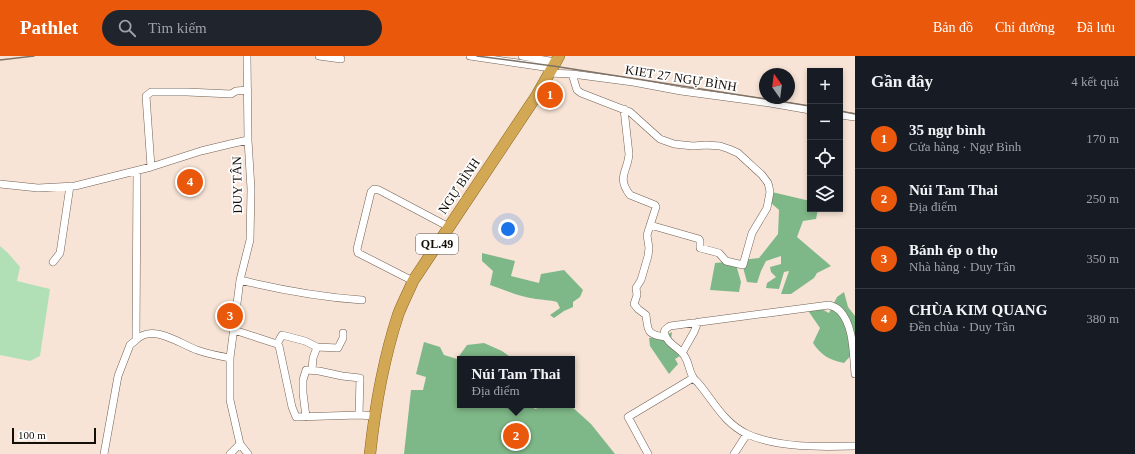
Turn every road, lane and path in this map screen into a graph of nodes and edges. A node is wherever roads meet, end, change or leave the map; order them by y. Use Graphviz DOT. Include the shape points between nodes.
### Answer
graph roads {
  1 [pos="247,56"];
  2 [pos="319,56"];
  3 [pos="470,56"];
  4 [pos="522,56"];
  5 [pos="341,59"];
  6 [pos="553,65"];
  7 [pos="572,74"];
  8 [pos="248,90"];
  9 [pos="624,109"];
  10 [pos="807,109"];
  11 [pos="843,115"];
  12 [pos="855,117"];
  13 [pos="248,140"];
  14 [pos="151,167"];
  15 [pos="137,171"];
  16 [pos="0,184"];
  17 [pos="70,186"];
  18 [pos="650,225"];
  19 [pos="449,227"];
  20 [pos="53,262"];
  21 [pos="240,280"];
  22 [pos="413,281"];
  23 [pos="362,300"];
  24 [pos="698,322"];
  25 [pos="234,330"];
  26 [pos="343,333"];
  27 [pos="666,337"];
  28 [pos="136,340"];
  29 [pos="278,344"];
  30 [pos="317,347"];
  31 [pos="682,353"];
  32 [pos="230,358"];
  33 [pos="312,370"];
  34 [pos="855,374"];
  35 [pos="693,378"];
  36 [pos="359,415"];
  37 [pos="374,416"];
  38 [pos="306,417"];
  39 [pos="747,434"];
  40 [pos="240,444"];
  41 [pos="855,446"];
  42 [pos="104,454"];
  43 [pos="230,454"];
  44 [pos="248,454"];
  45 [pos="370,454"];
  46 [pos="648,454"];
  47 [pos="734,454"];
  1 -- 8 [label="street"];
  2 -- 5 [label="street"];
  3 -- 6 [label="street"];
  4 -- 6 [label="street"];
  6 -- 7 [label="street, KIET 27 NGỰ BÌNH"];
  6 -- 19 [label="highway, NGỰ BÌNH / QL.49"];
  7 -- 9 [label="street" via="577,90 581,93"];
  7 -- 10 [label="street, KIET 27 NGỰ BÌNH"];
  8 -- 13 [label="street"];
  8 -- 14 [label="street" via="231,94 151,92 146,96"];
  9 -- 18 [label="street" via="629,158 623,180 630,195 655,205"];
  9 -- 18 [label="street" via="660,139 674,144 720,146 738,153 762,175 769,187 767,208 752,233 743,265 726,261 718,252 700,248 699,239"];
  11 -- 12 [label="street"];
  13 -- 14 [label="street, DUY TÂN" via="201,151"];
  13 -- 21 [label="street, DUY TÂN" via="251,189 250,240"];
  14 -- 15 [label="street, DUY TÂN"];
  15 -- 17 [label="street, DUY TÂN"];
  15 -- 28 [label="street"];
  16 -- 17 [label="street, DUY TÂN" via="38,188"];
  17 -- 20 [label="street" via="60,253"];
  18 -- 27 [label="street" via="646,235 648,256 636,288 634,304 646,314 649,331"];
  19 -- 22 [label="highway, NGỰ BÌNH / QL.49"];
  19 -- 22 [label="street" via="378,190 374,189 371,192 358,253"];
  21 -- 23 [label="street" via="306,294"];
  21 -- 25 [label="street, DUY TÂN"];
  22 -- 37 [label="highway, NGỰ BÌNH / QL.49" via="398,314"];
  24 -- 27 [label="street" via="670,326 665,329"];
  24 -- 31 [label="street"];
  24 -- 34 [label="street" via="829,305 839,309 845,318 851,336"];
  25 -- 29 [label="street"];
  25 -- 32 [label="street, DUY TÂN"];
  26 -- 30 [label="street" via="338,348"];
  27 -- 31 [label="street"];
  28 -- 32 [label="street" via="140,336 161,334 205,353"];
  28 -- 42 [label="street" via="130,346 118,376"];
  29 -- 30 [label="street" via="282,335"];
  29 -- 38 [label="street" via="292,407 296,417"];
  30 -- 33 [label="street"];
  31 -- 35 [label="street"];
  32 -- 40 [label="street, DUY TÂN" via="230,400"];
  33 -- 36 [label="street" via="360,378"];
  33 -- 38 [label="street" via="306,370 303,380"];
  35 -- 39 [label="street" via="725,418"];
  35 -- 46 [label="street" via="628,417"];
  36 -- 37 [label="street"];
  36 -- 38 [label="street"];
  37 -- 45 [label="highway, NGỰ BÌNH / QL.49"];
  39 -- 41 [label="street" via="764,440 807,446"];
  39 -- 47 [label="street"];
  40 -- 43 [label="street"];
  40 -- 44 [label="street, DUY TÂN"];
}
